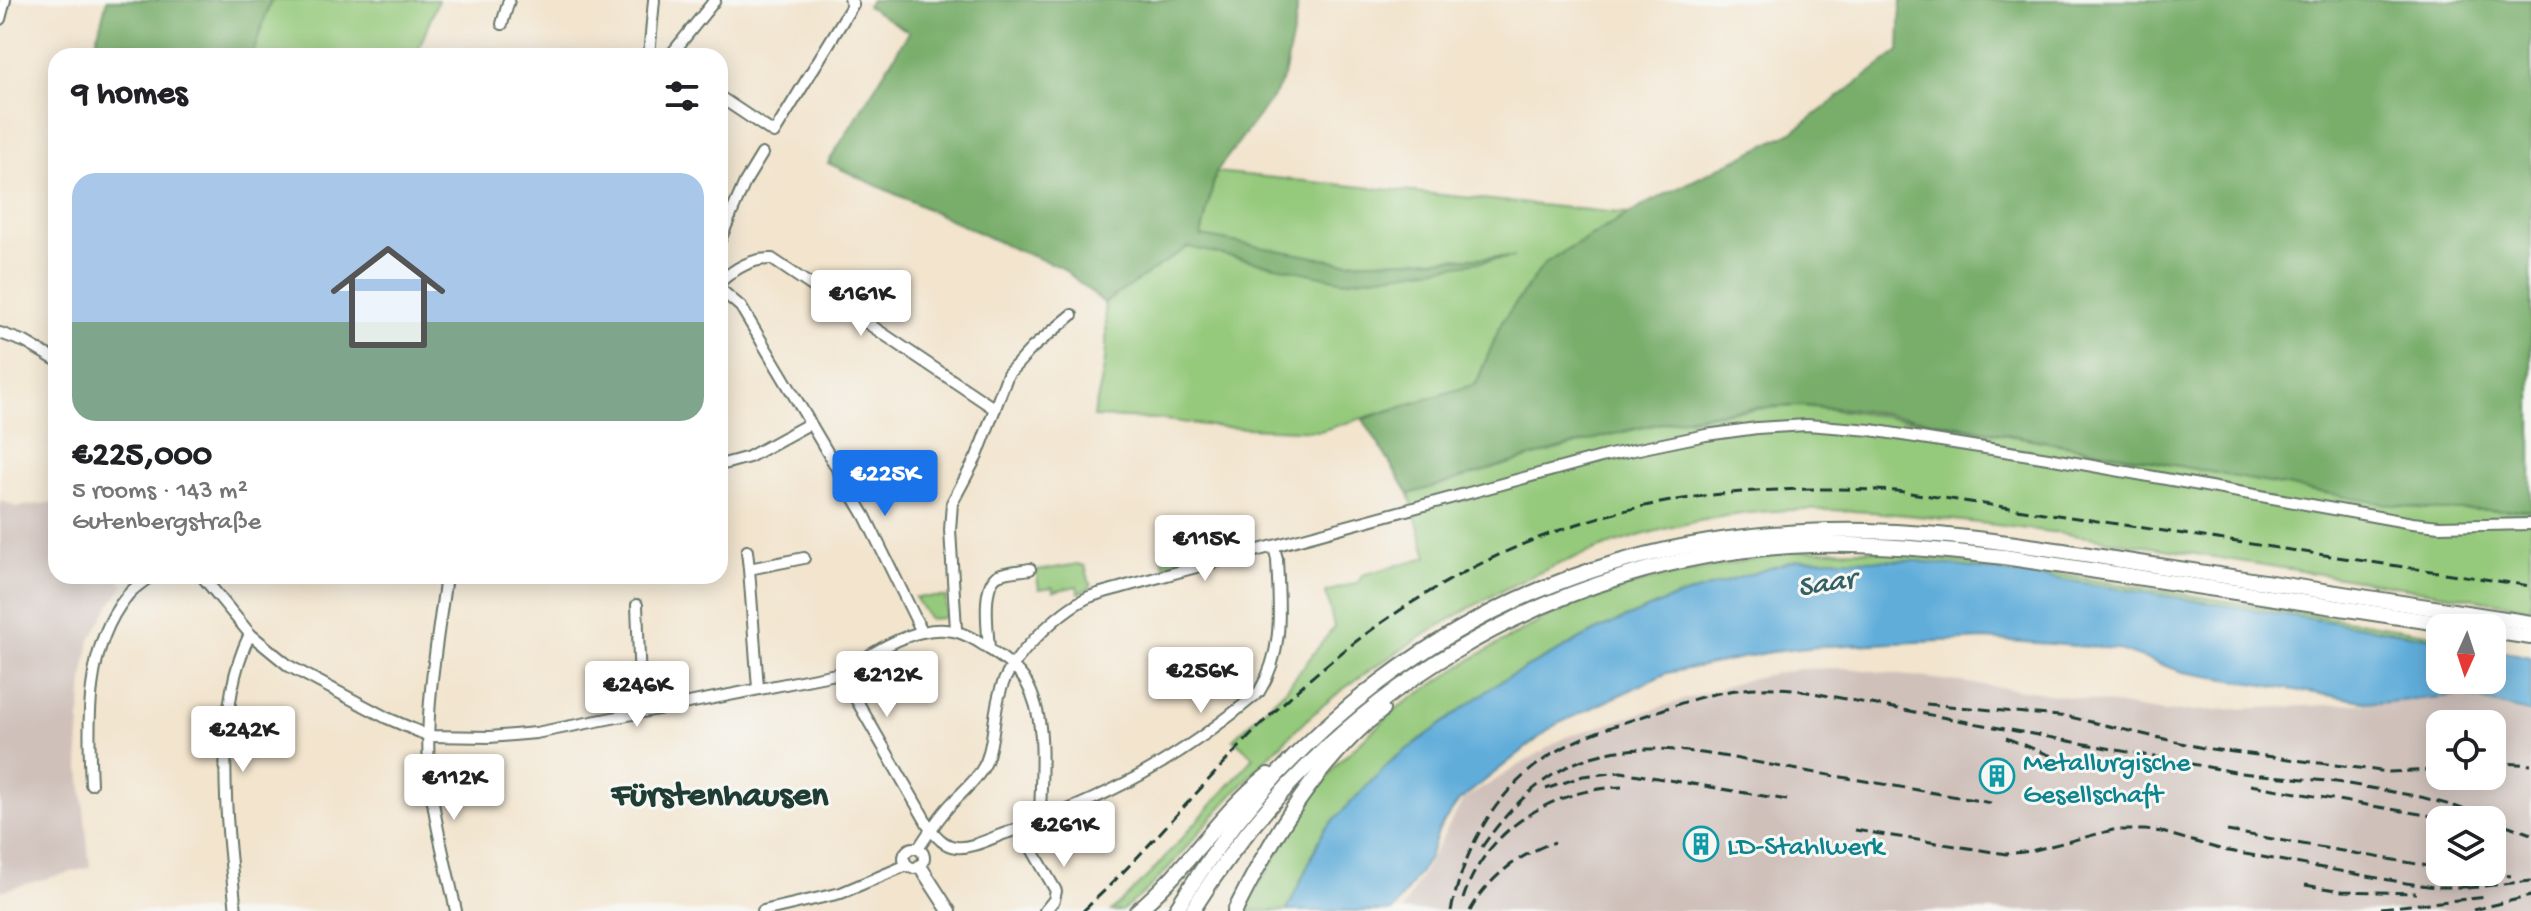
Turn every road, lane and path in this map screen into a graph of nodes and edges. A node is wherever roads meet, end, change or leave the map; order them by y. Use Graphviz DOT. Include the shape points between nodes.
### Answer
graph roads {
  1 [pos="5,0"];
  2 [pos="509,0"];
  3 [pos="654,0"];
  4 [pos="715,0"];
  5 [pos="850,0"];
  6 [pos="0,19"];
  7 [pos="502,24"];
  8 [pos="650,48"];
  9 [pos="676,48"];
  10 [pos="728,102"];
  11 [pos="762,154"];
  12 [pos="728,221"];
  13 [pos="728,276"];
  14 [pos="728,296"];
  15 [pos="1072,315"];
  16 [pos="0,333"];
  17 [pos="48,355"];
  18 [pos="995,409"];
  19 [pos="809,424"];
  20 [pos="728,462"];
  21 [pos="2531,524"];
  22 [pos="1274,547"];
  23 [pos="747,551"];
  24 [pos="804,558"];
  25 [pos="1671,558"];
  26 [pos="749,569"];
  27 [pos="1030,569"];
  28 [pos="141,584"];
  29 [pos="209,584"];
  30 [pos="445,584"];
  31 [pos="637,605"];
  32 [pos="2426,621"];
  33 [pos="2531,623"];
  34 [pos="956,629"];
  35 [pos="922,632"];
  36 [pos="2506,633"];
  37 [pos="250,634"];
  38 [pos="2531,637"];
  39 [pos="989,649"];
  40 [pos="1434,663"];
  41 [pos="1013,667"];
  42 [pos="841,673"];
  43 [pos="758,688"];
  44 [pos="641,711"];
  45 [pos="429,736"];
  46 [pos="1312,740"];
  47 [pos="91,784"];
  48 [pos="1040,821"];
  49 [pos="1020,828"];
  50 [pos="931,830"];
  51 [pos="918,849"];
  52 [pos="914,865"];
  53 [pos="236,911"];
  54 [pos="456,911"];
  55 [pos="763,911"];
  56 [pos="949,911"];
  57 [pos="1045,911"];
  58 [pos="1137,911"];
  59 [pos="1175,911"];
  60 [pos="1192,911"];
  61 [pos="1235,911"];
  1 -- 6 [label="street"];
  2 -- 7 [label="street"];
  3 -- 8 [label="street"];
  4 -- 9 [label="street"];
  5 -- 10 [label="street" via="853,4 774,133"];
  11 -- 12 [label="street"];
  13 -- 18 [label="street" via="762,258 772,259"];
  14 -- 19 [label="street" via="741,307"];
  15 -- 18 [label="street" via="1017,363"];
  16 -- 17 [label="street"];
  18 -- 34 [label="street" via="949,514"];
  19 -- 20 [label="street"];
  19 -- 35 [label="street" via="865,516"];
  21 -- 22 [label="street" via="2412,523 2048,458 1807,425 1719,433 1605,456"];
  22 -- 41 [label="street" via="1090,597 1061,614"];
  22 -- 48 [label="street" via="1280,636 1259,692 1140,778"];
  23 -- 26 [label="street"];
  24 -- 26 [label="street"];
  25 -- 32 [label="highway" via="1809,545 1928,549"];
  25 -- 33 [label="highway" via="1752,536 1932,535"];
  25 -- 40 [label="highway" via="1562,596"];
  25 -- 46 [label="highway" via="1557,583 1502,608 1403,666"];
  26 -- 43 [label="street"];
  27 -- 39 [label="street" via="1002,574 990,584"];
  28 -- 47 [label="street" via="110,622 96,668 90,713"];
  29 -- 37 [label="street"];
  30 -- 45 [label="street"];
  31 -- 44 [label="street"];
  34 -- 35 [label="street"];
  34 -- 39 [label="street"];
  35 -- 42 [label="street"];
  36 -- 38 [label="highway"];
  37 -- 45 [label="street" via="289,666"];
  37 -- 53 [label="street" via="234,681 226,750"];
  39 -- 41 [label="street"];
  40 -- 60 [label="highway" via="1374,704 1308,765 1246,833"];
  40 -- 61 [label="highway" via="1350,740 1311,784 1257,865"];
  41 -- 48 [label="street" via="1034,701 1041,736"];
  41 -- 50 [label="street" via="1002,684 987,759"];
  42 -- 43 [label="street"];
  42 -- 50 [label="street"];
  43 -- 44 [label="street"];
  44 -- 45 [label="street" via="536,733"];
  45 -- 54 [label="street" via="436,821"];
  46 -- 58 [label="highway" via="1255,785"];
  46 -- 59 [label="highway" via="1236,823"];
  48 -- 49 [label="street"];
  49 -- 50 [label="street" via="956,847"];
  49 -- 57 [label="street" via="1056,891"];
  50 -- 51 [label="street"];
  51 -- 52 [label="street" via="924,858"];
  51 -- 52 [label="street" via="906,853 905,859"];
  52 -- 55 [label="street" via="841,893"];
  52 -- 56 [label="main road"];
}
